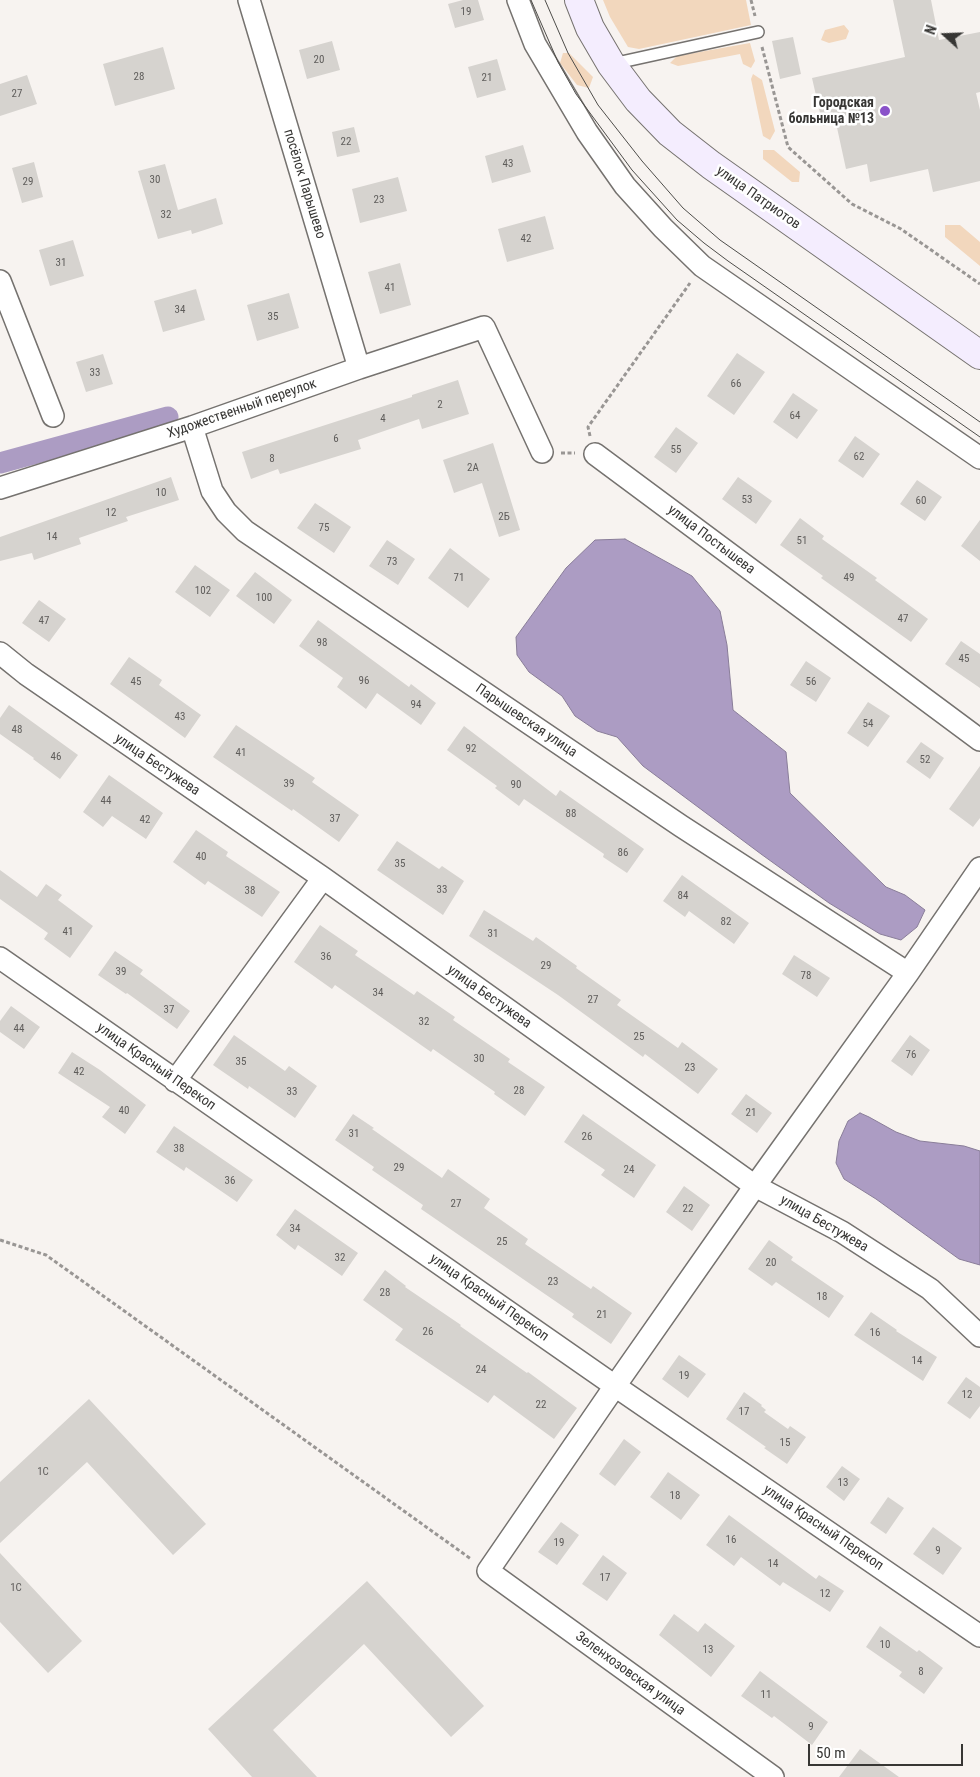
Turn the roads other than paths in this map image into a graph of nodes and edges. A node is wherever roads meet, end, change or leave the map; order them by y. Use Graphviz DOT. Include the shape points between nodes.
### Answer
graph roads {
  1 [pos="249,0"];
  2 [pos="518,0"];
  3 [pos="580,0"];
  4 [pos="758,32"];
  5 [pos="611,64"];
  6 [pos="0,281"];
  7 [pos="980,355"];
  8 [pos="359,368"];
  9 [pos="53,416"];
  10 [pos="192,427"];
  11 [pos="542,452"];
  12 [pos="595,454"];
  13 [pos="980,458"];
  14 [pos="0,488"];
  15 [pos="0,653"];
  16 [pos="980,740"];
  17 [pos="980,868"];
  18 [pos="323,878"];
  19 [pos="0,958"];
  20 [pos="908,973"];
  21 [pos="175,1081"];
  22 [pos="755,1186"];
  23 [pos="980,1336"];
  24 [pos="615,1386"];
  25 [pos="980,1636"];
  26 [pos="773,1777"];
  1 -- 8 [label="street, посёлок Парышево"];
  2 -- 13 [label="street" via="535,44 587,132 625,186 663,228 702,266"];
  3 -- 5 [label="main road, улица Патриотов" via="590,28"];
  4 -- 5 [label="lane"];
  5 -- 7 [label="main road, улица Патриотов" via="638,100 670,133"];
  6 -- 9 [label="street"];
  8 -- 10 [label="street, Художественный переулок"];
  8 -- 11 [label="street, Художественный переулок" via="484,327"];
  10 -- 14 [label="street, Художественный переулок"];
  10 -- 20 [label="street, Парышевская улица" via="212,491 226,512 245,531 681,826"];
  12 -- 16 [label="street, улица Постышева"];
  15 -- 18 [label="street, улица Бестужева"];
  17 -- 20 [label="street"];
  18 -- 21 [label="street"];
  18 -- 22 [label="street, улица Бестужева"];
  19 -- 21 [label="street, улица Красный Перекоп"];
  20 -- 22 [label="street"];
  21 -- 24 [label="street, улица Красный Перекоп"];
  22 -- 23 [label="street, улица Бестужева" via="842,1232 930,1289"];
  22 -- 24 [label="street"];
  24 -- 25 [label="street, улица Красный Перекоп"];
  24 -- 26 [label="street, Зеленхозовская улица" via="488,1571"];
}
